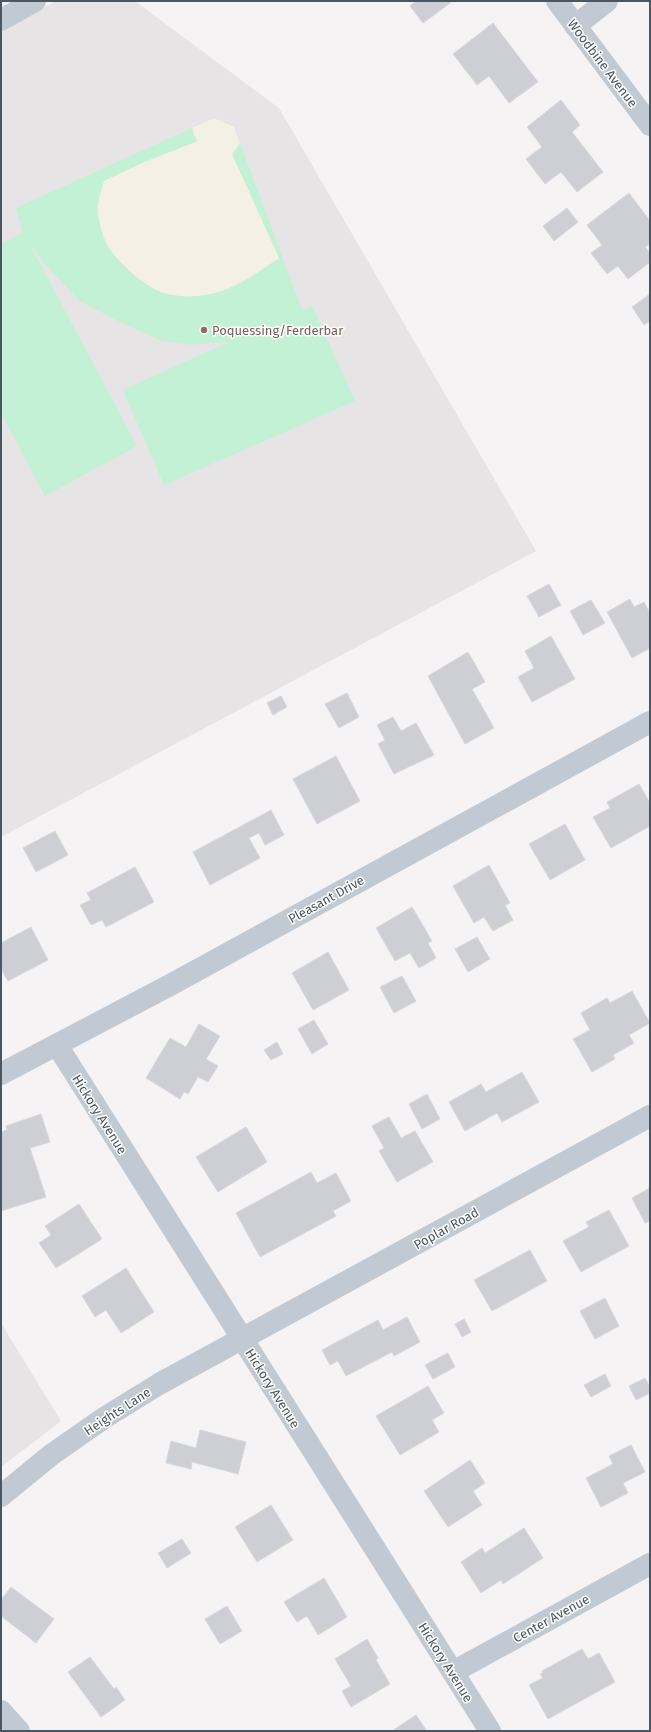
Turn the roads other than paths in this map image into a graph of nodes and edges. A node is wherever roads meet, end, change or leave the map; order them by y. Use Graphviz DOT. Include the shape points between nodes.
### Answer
graph roads {
  1 [pos="35,1"];
  2 [pos="557,1"];
  3 [pos="607,1"];
  4 [pos="1,20"];
  5 [pos="575,26"];
  6 [pos="650,126"];
  7 [pos="650,722"];
  8 [pos="57,1045"];
  9 [pos="1,1074"];
  10 [pos="650,1116"];
  11 [pos="243,1340"];
  12 [pos="1,1496"];
  13 [pos="650,1564"];
  14 [pos="453,1672"];
  15 [pos="1,1711"];
  16 [pos="19,1731"];
  17 [pos="490,1731"];
  1 -- 4 [label="street"];
  2 -- 5 [label="street, Woodbine Avenue"];
  3 -- 5 [label="street"];
  5 -- 6 [label="street, Woodbine Avenue"];
  7 -- 8 [label="street, Pleasant Drive"];
  8 -- 9 [label="street, Pleasant Drive"];
  8 -- 11 [label="street, Hickory Avenue"];
  10 -- 11 [label="street, Poplar Road"];
  11 -- 12 [label="street, Heights Lane" via="159,1384 104,1418"];
  11 -- 14 [label="street, Hickory Avenue"];
  13 -- 14 [label="street, Center Avenue"];
  14 -- 17 [label="street, Hickory Avenue"];
  15 -- 16 [label="street"];
}
